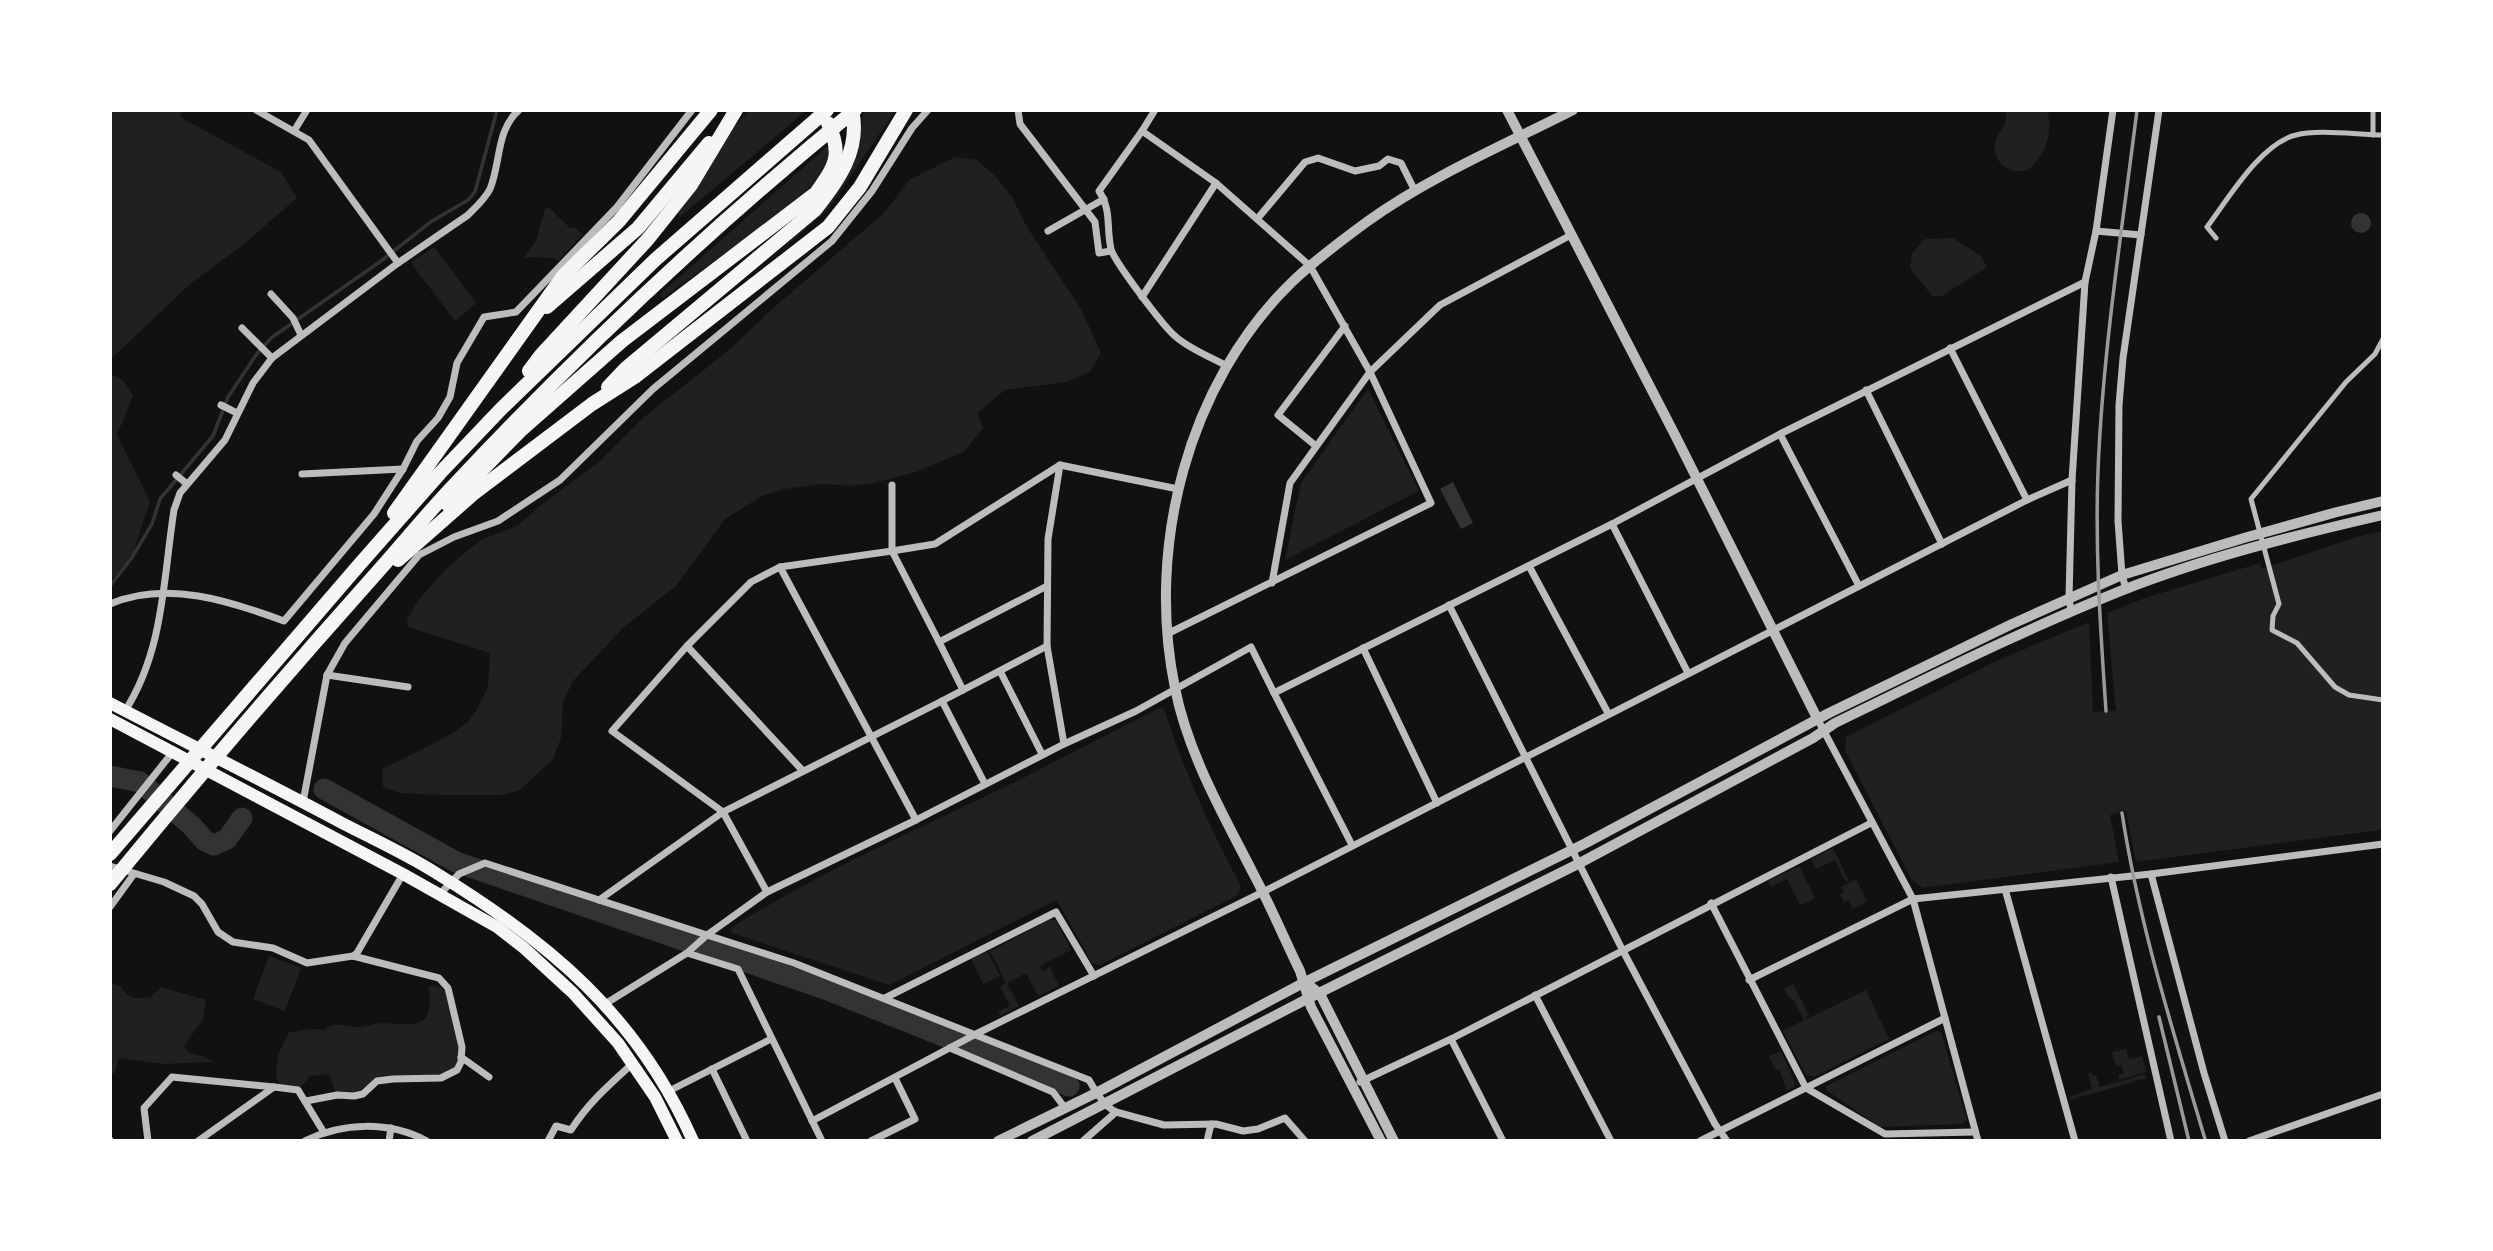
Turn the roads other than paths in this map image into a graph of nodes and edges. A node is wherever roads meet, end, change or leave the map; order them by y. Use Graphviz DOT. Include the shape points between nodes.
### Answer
graph roads {
  1 [pos="256,110"];
  2 [pos="307,110"];
  3 [pos="519,110"];
  4 [pos="692,110"];
  5 [pos="711,110"];
  6 [pos="737,110"];
  7 [pos="819,110"];
  8 [pos="827,110"];
  9 [pos="906,110"];
  10 [pos="928,110"];
  11 [pos="1018,110"];
  12 [pos="1154,110"];
  13 [pos="1507,110"];
  14 [pos="1573,110"];
  15 [pos="2113,110"];
  16 [pos="2159,110"];
  17 [pos="2373,110"];
  18 [pos="851,113"];
  19 [pos="294,131"];
  20 [pos="1142,131"];
  21 [pos="2374,135"];
  22 [pos="2383,135"];
  23 [pos="1522,136"];
  24 [pos="1216,183"];
  25 [pos="1415,191"];
  26 [pos="1104,199"];
  27 [pos="1085,210"];
  28 [pos="1258,218"];
  29 [pos="1048,230"];
  30 [pos="2096,231"];
  31 [pos="1571,235"];
  32 [pos="2137,235"];
  33 [pos="2216,238"];
  34 [pos="1111,251"];
  35 [pos="396,261"];
  36 [pos="1310,266"];
  37 [pos="2085,282"];
  38 [pos="271,294"];
  39 [pos="1142,297"];
  40 [pos="532,319"];
  41 [pos="1345,326"];
  42 [pos="242,328"];
  43 [pos="300,332"];
  44 [pos="2383,339"];
  45 [pos="1951,348"];
  46 [pos="270,356"];
  47 [pos="1227,366"];
  48 [pos="1370,372"];
  49 [pos="1866,390"];
  50 [pos="593,404"];
  51 [pos="221,405"];
  52 [pos="501,409"];
  53 [pos="234,411"];
  54 [pos="517,426"];
  55 [pos="1780,433"];
  56 [pos="1316,446"];
  57 [pos="1059,465"];
  58 [pos="403,469"];
  59 [pos="302,474"];
  60 [pos="176,475"];
  61 [pos="1696,480"];
  62 [pos="2072,480"];
  63 [pos="186,483"];
  64 [pos="892,485"];
  65 [pos="1178,488"];
  66 [pos="2027,500"];
  67 [pos="2383,501"];
  68 [pos="2383,515"];
  69 [pos="1612,524"];
  70 [pos="1942,544"];
  71 [pos="892,551"];
  72 [pos="1529,566"];
  73 [pos="780,568"];
  74 [pos="2122,575"];
  75 [pos="1272,583"];
  76 [pos="1047,586"];
  77 [pos="1859,586"];
  78 [pos="2126,589"];
  79 [pos="163,594"];
  80 [pos="2069,598"];
  81 [pos="110,604"];
  82 [pos="1449,605"];
  83 [pos="2071,611"];
  84 [pos="1774,631"];
  85 [pos="1167,634"];
  86 [pos="939,642"];
  87 [pos="687,646"];
  88 [pos="1047,646"];
  89 [pos="1363,648"];
  90 [pos="1000,671"];
  91 [pos="1688,673"];
  92 [pos="327,675"];
  93 [pos="408,687"];
  94 [pos="963,690"];
  95 [pos="1175,690"];
  96 [pos="1274,693"];
  97 [pos="2383,700"];
  98 [pos="942,701"];
  99 [pos="110,703"];
  100 [pos="125,711"];
  101 [pos="1608,713"];
  102 [pos="110,719"];
  103 [pos="1818,720"];
  104 [pos="1824,731"];
  105 [pos="872,736"];
  106 [pos="1064,744"];
  107 [pos="194,745"];
  108 [pos="1042,754"];
  109 [pos="178,756"];
  110 [pos="1527,757"];
  111 [pos="223,761"];
  112 [pos="803,771"];
  113 [pos="213,775"];
  114 [pos="985,783"];
  115 [pos="303,802"];
  116 [pos="1437,803"];
  117 [pos="723,812"];
  118 [pos="916,820"];
  119 [pos="1871,823"];
  120 [pos="110,831"];
  121 [pos="2383,844"];
  122 [pos="1352,845"];
  123 [pos="1572,850"];
  124 [pos="110,854"];
  125 [pos="1578,864"];
  126 [pos="110,866"];
  127 [pos="134,874"];
  128 [pos="403,874"];
  129 [pos="2151,874"];
  130 [pos="2111,877"];
  131 [pos="455,879"];
  132 [pos="110,884"];
  133 [pos="2005,889"];
  134 [pos="767,892"];
  135 [pos="1262,892"];
  136 [pos="439,895"];
  137 [pos="1913,899"];
  138 [pos="600,900"];
  139 [pos="1711,903"];
  140 [pos="110,907"];
  141 [pos="707,935"];
  142 [pos="1622,949"];
  143 [pos="687,953"];
  144 [pos="353,956"];
  145 [pos="1094,976"];
  146 [pos="1749,980"];
  147 [pos="1305,982"];
  148 [pos="1320,994"];
  149 [pos="1535,995"];
  150 [pos="885,998"];
  151 [pos="1307,999"];
  152 [pos="605,1004"];
  153 [pos="1945,1018"];
  154 [pos="976,1034"];
  155 [pos="771,1039"];
  156 [pos="1451,1039"];
  157 [pos="950,1048"];
  158 [pos="461,1057"];
  159 [pos="632,1064"];
  160 [pos="712,1069"];
  161 [pos="489,1077"];
  162 [pos="895,1077"];
  163 [pos="1364,1080"];
  164 [pos="1353,1086"];
  165 [pos="274,1087"];
  166 [pos="1806,1088"];
  167 [pos="667,1092"];
  168 [pos="1096,1093"];
  169 [pos="2383,1094"];
  170 [pos="306,1101"];
  171 [pos="1106,1103"];
  172 [pos="1065,1108"];
  173 [pos="1116,1112"];
  174 [pos="813,1121"];
  175 [pos="1211,1124"];
  176 [pos="391,1128"];
  177 [pos="323,1131"];
  178 [pos="1721,1131"];
  179 [pos="1975,1132"];
  180 [pos="148,1141"];
  181 [pos="198,1141"];
  182 [pos="305,1141"];
  183 [pos="389,1141"];
  184 [pos="427,1141"];
  185 [pos="548,1141"];
  186 [pos="677,1141"];
  187 [pos="693,1141"];
  188 [pos="747,1141"];
  189 [pos="822,1141"];
  190 [pos="872,1141"];
  191 [pos="999,1141"];
  192 [pos="1032,1141"];
  193 [pos="1083,1141"];
  194 [pos="1207,1141"];
  195 [pos="1305,1141"];
  196 [pos="1381,1141"];
  197 [pos="1394,1141"];
  198 [pos="1503,1141"];
  199 [pos="1611,1141"];
  200 [pos="1700,1141"];
  201 [pos="1727,1141"];
  202 [pos="1978,1141"];
  203 [pos="2075,1141"];
  204 [pos="2171,1141"];
  205 [pos="2225,1141"];
  206 [pos="2249,1141"];
  1 -- 19 [label="street"];
  2 -- 19 [label="street"];
  3 -- 35 [label="street" via="505,128 484,199 468,215"];
  4 -- 58 [label="street" via="617,207 516,312 484,317 457,363 450,397 417,440"];
  5 -- 40 [label="highway" via="619,221 563,276"];
  6 -- 40 [label="highway" via="638,228"];
  6 -- 52 [label="highway" via="691,185 541,355"];
  7 -- 54 [label="highway" via="837,149 832,170 816,193"];
  8 -- 52 [label="highway" via="656,259"];
  9 -- 50 [label="highway" via="860,187 828,227 636,376"];
  10 -- 92 [label="street" via="832,241 653,389 560,480 498,522 419,555 345,643"];
  11 -- 27 [label="street" via="1020,124"];
  12 -- 20 [label="street"];
  13 -- 23 [label="street"];
  14 -- 23 [label="street"];
  15 -- 30 [label="street"];
  16 -- 32 [label="street"];
  17 -- 21 [label="street"];
  18 -- 50 [label="highway" via="855,136 851,151 815,211 626,368"];
  18 -- 54 [label="highway" via="667,272"];
  19 -- 35 [label="street" via="309,140"];
  20 -- 24 [label="street"];
  20 -- 26 [label="street" via="1099,191"];
  21 -- 22 [label="street"];
  21 -- 33 [label="street" via="2295,135 2279,142 2255,163 2207,227"];
  23 -- 25 [label="street"];
  23 -- 31 [label="street"];
  24 -- 28 [label="street"];
  24 -- 39 [label="street"];
  25 -- 28 [label="street" via="1401,163 1388,159 1355,172 1318,158 1305,162"];
  25 -- 36 [label="street"];
  26 -- 27 [label="street"];
  26 -- 34 [label="street"];
  27 -- 29 [label="street"];
  27 -- 34 [label="street" via="1095,222 1098,253"];
  28 -- 36 [label="street"];
  30 -- 32 [label="street"];
  30 -- 37 [label="street"];
  31 -- 48 [label="street" via="1440,305"];
  31 -- 61 [label="street"];
  32 -- 74 [label="street" via="2119,405"];
  34 -- 39 [label="street"];
  35 -- 43 [label="street"];
  36 -- 41 [label="street"];
  36 -- 47 [label="street" via="1259,321"];
  37 -- 45 [label="street"];
  37 -- 62 [label="street"];
  38 -- 43 [label="street"];
  39 -- 47 [label="street" via="1176,337"];
  40 -- 107 [label="highway" via="390,518"];
  41 -- 48 [label="street"];
  41 -- 56 [label="street" via="1278,415"];
  42 -- 46 [label="street"];
  43 -- 46 [label="street"];
  44 -- 97 [label="street" via="2251,499 2279,604 2272,630 2297,643 2335,687 2349,695"];
  45 -- 49 [label="street"];
  45 -- 66 [label="street"];
  46 -- 53 [label="street"];
  47 -- 65 [label="street" via="1193,441"];
  48 -- 56 [label="street"];
  48 -- 75 [label="street" via="1431,503"];
  49 -- 55 [label="street"];
  49 -- 70 [label="street"];
  50 -- 111 [label="highway" via="473,494 387,569"];
  51 -- 53 [label="street"];
  52 -- 124 [label="highway" via="359,565"];
  53 -- 63 [label="street" via="225,440"];
  54 -- 132 [label="highway" via="424,531 382,568 299,660"];
  55 -- 61 [label="street"];
  55 -- 77 [label="street"];
  56 -- 75 [label="street" via="1290,483"];
  57 -- 65 [label="street"];
  57 -- 71 [label="street" via="934,544"];
  57 -- 76 [label="street" via="1048,539"];
  58 -- 59 [label="street"];
  58 -- 79 [label="street" via="374,514 284,621 233,603"];
  60 -- 63 [label="street"];
  61 -- 69 [label="street"];
  61 -- 84 [label="street"];
  62 -- 66 [label="street"];
  62 -- 80 [label="street"];
  63 -- 79 [label="street" via="174,510"];
  64 -- 71 [label="street"];
  65 -- 85 [label="street" via="1166,577"];
  66 -- 70 [label="street"];
  67 -- 74 [label="street"];
  68 -- 78 [label="street" via="2241,551"];
  69 -- 72 [label="street"];
  69 -- 91 [label="street"];
  70 -- 77 [label="street"];
  71 -- 73 [label="street"];
  71 -- 86 [label="street"];
  72 -- 82 [label="street"];
  72 -- 101 [label="street"];
  73 -- 87 [label="street" via="751,582"];
  73 -- 105 [label="street"];
  74 -- 78 [label="street"];
  74 -- 80 [label="street"];
  75 -- 85 [label="street"];
  76 -- 86 [label="street"];
  76 -- 88 [label="street"];
  77 -- 84 [label="street"];
  78 -- 83 [label="street"];
  79 -- 81 [label="street"];
  79 -- 100 [label="street" via="154,648"];
  80 -- 83 [label="street"];
  80 -- 103 [label="street"];
  82 -- 89 [label="street"];
  82 -- 110 [label="street"];
  83 -- 104 [label="street"];
  84 -- 91 [label="street"];
  84 -- 103 [label="street"];
  85 -- 95 [label="street"];
  86 -- 94 [label="street"];
  87 -- 112 [label="street"];
  87 -- 117 [label="street" via="612,732"];
  88 -- 90 [label="street"];
  88 -- 106 [label="street"];
  89 -- 96 [label="street"];
  89 -- 116 [label="street"];
  90 -- 94 [label="street"];
  90 -- 108 [label="street"];
  91 -- 101 [label="street"];
  92 -- 93 [label="street"];
  92 -- 115 [label="street"];
  94 -- 98 [label="street"];
  95 -- 96 [label="street" via="1251,647"];
  95 -- 106 [label="street"];
  95 -- 135 [label="street" via="1200,765"];
  96 -- 122 [label="street"];
  98 -- 105 [label="street"];
  98 -- 114 [label="street"];
  99 -- 100 [label="main road"];
  100 -- 107 [label="main road"];
  101 -- 110 [label="street"];
  102 -- 109 [label="main road"];
  103 -- 104 [label="street"];
  103 -- 123 [label="street"];
  104 -- 119 [label="street"];
  104 -- 125 [label="street"];
  105 -- 112 [label="street"];
  105 -- 118 [label="street"];
  106 -- 108 [label="street"];
  107 -- 109 [label="highway"];
  107 -- 111 [label="main road"];
  108 -- 114 [label="street"];
  109 -- 113 [label="main road"];
  109 -- 120 [label="street" via="154,776"];
  110 -- 116 [label="street"];
  110 -- 123 [label="street"];
  111 -- 113 [label="highway"];
  111 -- 115 [label="main road"];
  112 -- 117 [label="street"];
  113 -- 128 [label="main road"];
  114 -- 118 [label="street"];
  115 -- 131 [label="main road"];
  116 -- 122 [label="street"];
  117 -- 134 [label="street"];
  117 -- 138 [label="street"];
  118 -- 134 [label="street"];
  119 -- 137 [label="street"];
  119 -- 139 [label="street"];
  121 -- 129 [label="street"];
  122 -- 135 [label="street"];
  123 -- 125 [label="street"];
  123 -- 147 [label="street"];
  125 -- 142 [label="street"];
  125 -- 148 [label="street"];
  126 -- 127 [label="street"];
  127 -- 140 [label="street"];
  127 -- 144 [label="street" via="194,896 218,932 233,942 273,947 307,963"];
  128 -- 136 [label="main road"];
  128 -- 144 [label="street"];
  129 -- 130 [label="street"];
  129 -- 205 [label="street"];
  130 -- 133 [label="street"];
  130 -- 204 [label="street"];
  131 -- 136 [label="street"];
  131 -- 138 [label="street" via="485,863"];
  131 -- 152 [label="main road" via="555,956"];
  133 -- 137 [label="street"];
  133 -- 203 [label="street"];
  134 -- 141 [label="street"];
  135 -- 145 [label="street"];
  135 -- 147 [label="street"];
  136 -- 159 [label="main road" via="497,928 539,961 582,1003"];
  137 -- 146 [label="street"];
  137 -- 153 [label="street"];
  138 -- 141 [label="street"];
  139 -- 142 [label="street"];
  139 -- 146 [label="street"];
  141 -- 143 [label="street"];
  141 -- 150 [label="street"];
  142 -- 149 [label="street"];
  142 -- 178 [label="street"];
  143 -- 152 [label="street"];
  143 -- 155 [label="street" via="738,969"];
  144 -- 158 [label="street" via="439,978 448,988"];
  145 -- 150 [label="street" via="1056,912"];
  145 -- 154 [label="street"];
  146 -- 166 [label="street"];
  147 -- 148 [label="street"];
  147 -- 151 [label="street"];
  147 -- 168 [label="street"];
  148 -- 151 [label="street"];
  148 -- 163 [label="street"];
  149 -- 156 [label="street"];
  149 -- 199 [label="street"];
  150 -- 154 [label="street"];
  151 -- 164 [label="street"];
  151 -- 171 [label="street"];
  152 -- 167 [label="main road"];
  153 -- 166 [label="street"];
  153 -- 179 [label="street"];
  154 -- 157 [label="street"];
  154 -- 168 [label="street" via="1089,1080"];
  155 -- 160 [label="street"];
  155 -- 174 [label="street"];
  156 -- 163 [label="street"];
  156 -- 198 [label="street"];
  157 -- 162 [label="street"];
  157 -- 172 [label="street" via="1053,1092"];
  158 -- 161 [label="street"];
  158 -- 170 [label="street" via="457,1070 441,1078 393,1079 377,1082 363,1094"];
  159 -- 185 [label="street" via="584,1109 571,1130 556,1126"];
  159 -- 186 [label="main road"];
  160 -- 167 [label="street"];
  160 -- 188 [label="street"];
  162 -- 174 [label="street"];
  162 -- 190 [label="street" via="915,1119"];
  163 -- 164 [label="street"];
  163 -- 197 [label="street"];
  164 -- 196 [label="street"];
  165 -- 170 [label="street" via="298,1090"];
  165 -- 180 [label="street" via="172,1077 144,1108"];
  165 -- 181 [label="street"];
  166 -- 178 [label="street"];
  166 -- 179 [label="street" via="1885,1134"];
  167 -- 187 [label="main road"];
  168 -- 171 [label="street"];
  168 -- 172 [label="street"];
  169 -- 206 [label="street"];
  170 -- 177 [label="street"];
  171 -- 173 [label="street"];
  171 -- 192 [label="street"];
  172 -- 191 [label="street"];
  173 -- 175 [label="street" via="1164,1125"];
  173 -- 193 [label="street"];
  174 -- 189 [label="street"];
  175 -- 194 [label="street"];
  175 -- 195 [label="street" via="1243,1131 1285,1118"];
  176 -- 177 [label="street"];
  176 -- 183 [label="street"];
  176 -- 184 [label="street"];
  177 -- 182 [label="street"];
  178 -- 200 [label="street"];
  178 -- 201 [label="street"];
  179 -- 202 [label="street"];
}
